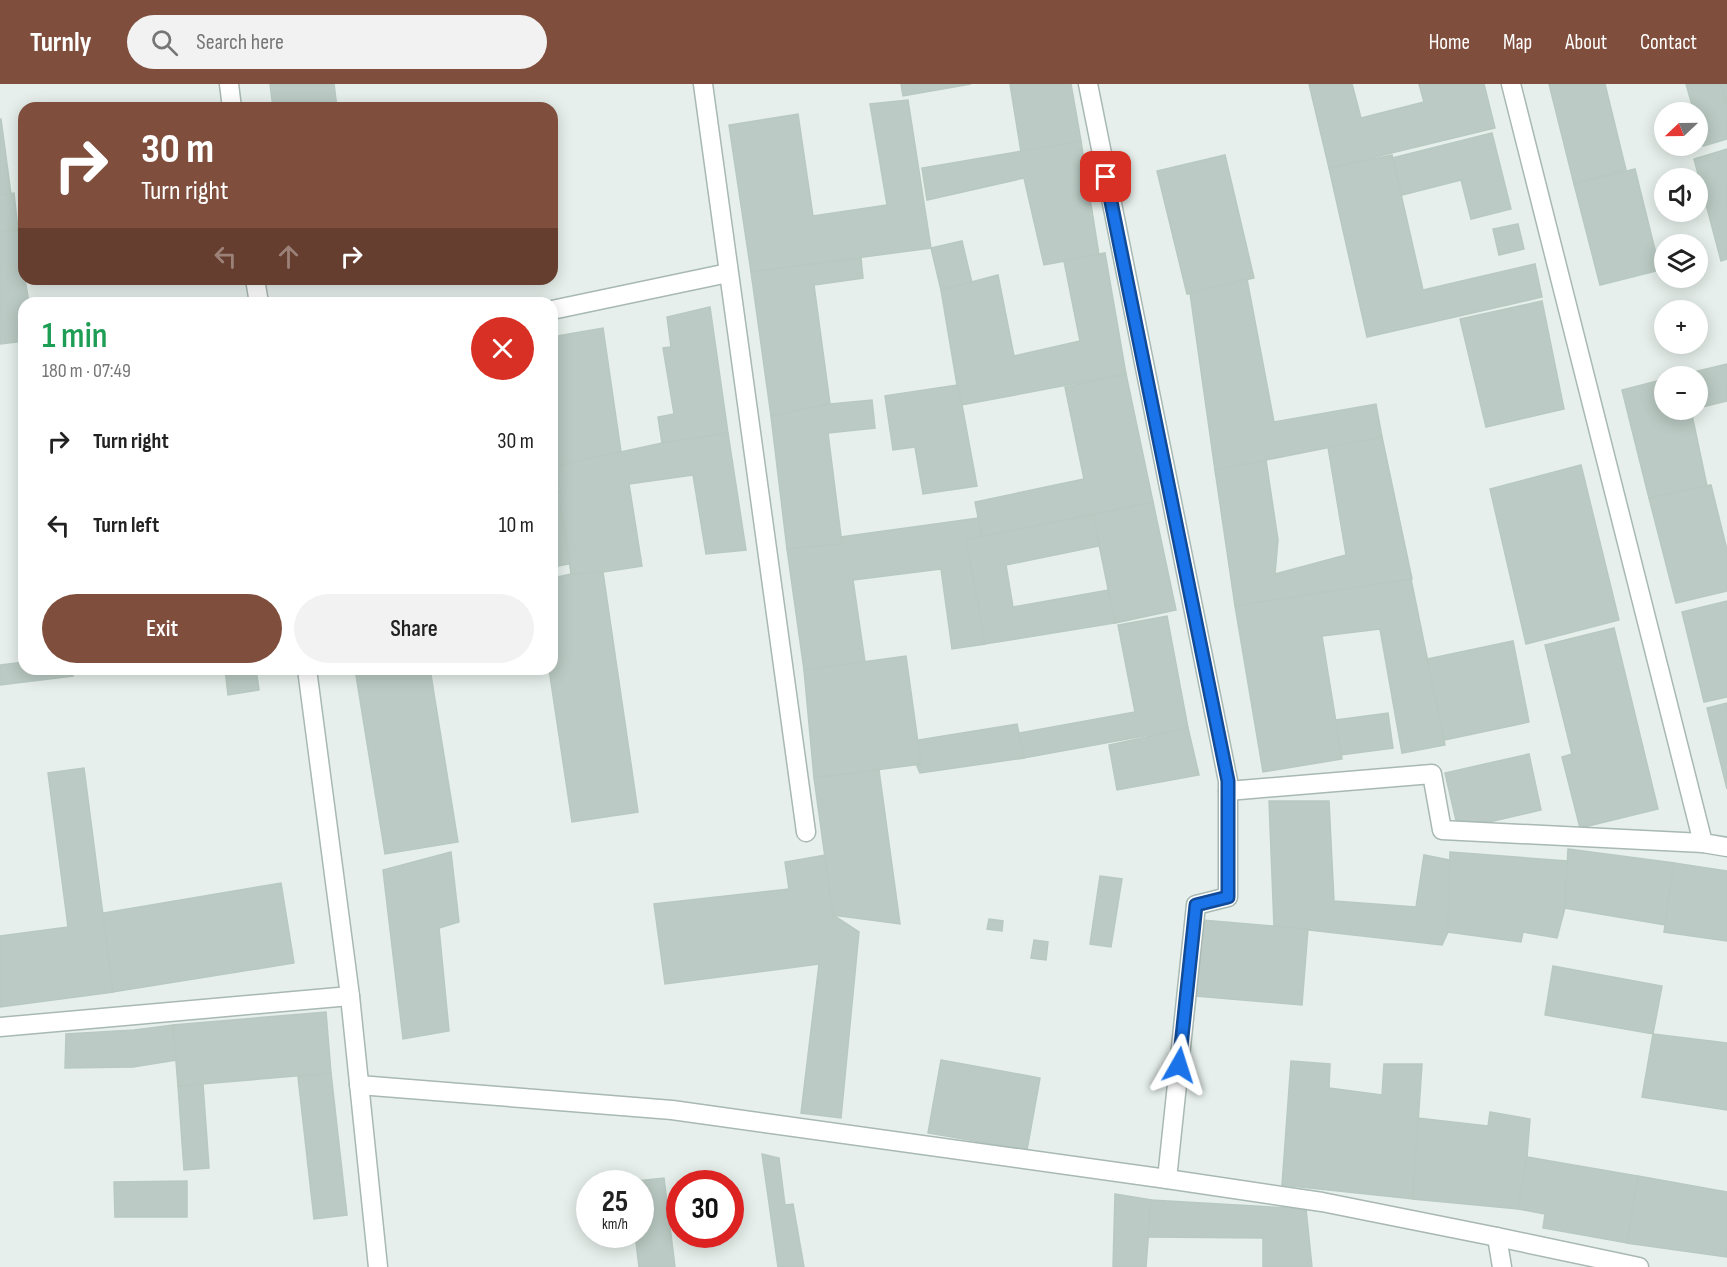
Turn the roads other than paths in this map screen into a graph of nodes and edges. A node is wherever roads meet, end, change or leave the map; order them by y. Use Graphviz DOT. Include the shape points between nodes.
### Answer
graph roads {
  1 [pos="229,84"];
  2 [pos="703,84"];
  3 [pos="1088,84"];
  4 [pos="1511,84"];
  5 [pos="231,102"];
  6 [pos="728,273"];
  7 [pos="558,309"];
  8 [pos="308,675"];
  9 [pos="1228,791"];
  10 [pos="806,832"];
  11 [pos="1703,843"];
  12 [pos="1727,847"];
  13 [pos="350,996"];
  14 [pos="0,1027"];
  15 [pos="359,1085"];
  16 [pos="1167,1179"];
  17 [pos="1497,1237"];
  18 [pos="378,1267"];
  19 [pos="1502,1267"];
  20 [pos="1639,1267"];
  1 -- 5 [label="street"];
  2 -- 6 [label="street"];
  3 -- 9 [label="street"];
  4 -- 11 [label="street"];
  6 -- 7 [label="street"];
  6 -- 10 [label="street"];
  8 -- 13 [label="street"];
  9 -- 11 [label="street" via="1432,774 1442,830"];
  9 -- 16 [label="street" via="1228,897 1196,905"];
  11 -- 12 [label="street"];
  13 -- 14 [label="street"];
  13 -- 15 [label="street"];
  15 -- 16 [label="street" via="672,1110"];
  15 -- 18 [label="street"];
  16 -- 17 [label="street" via="1322,1202"];
  17 -- 19 [label="street"];
  17 -- 20 [label="street"];
}
